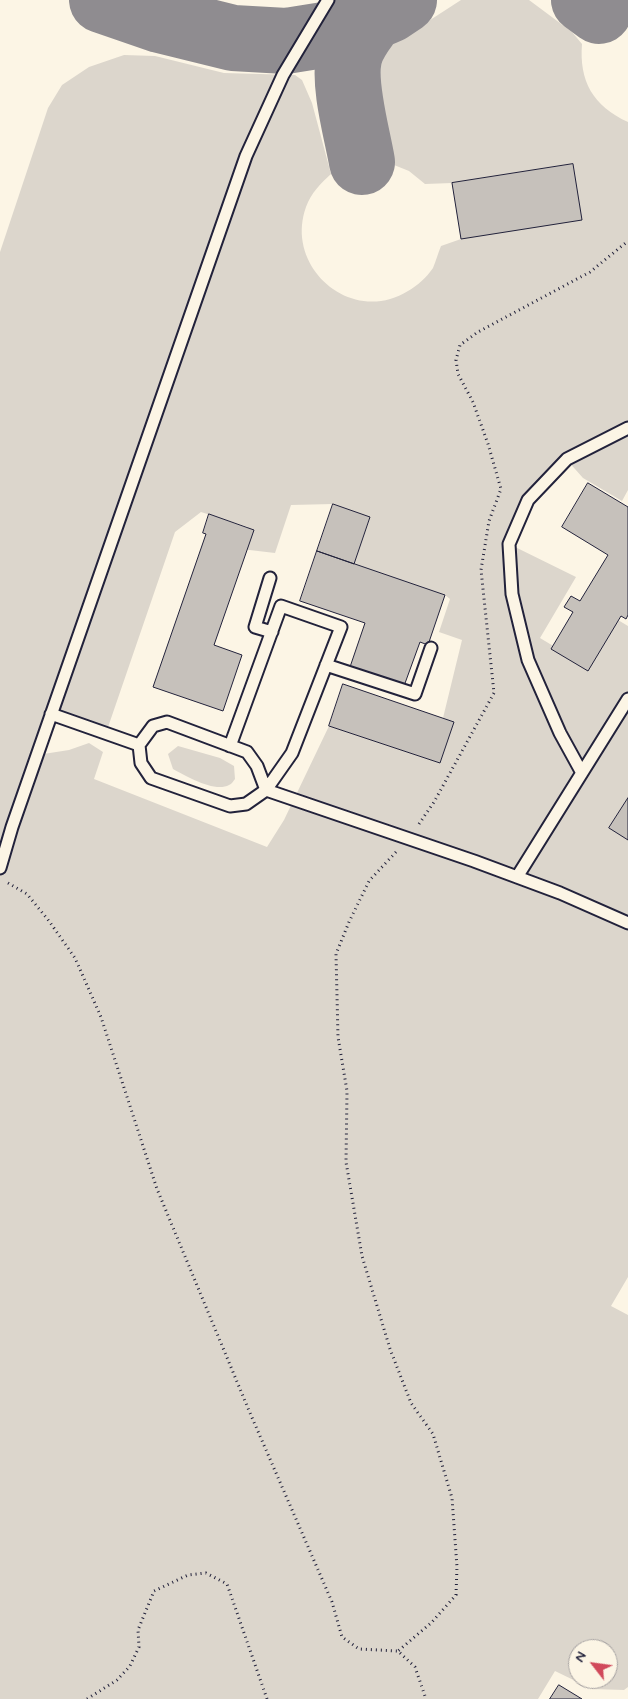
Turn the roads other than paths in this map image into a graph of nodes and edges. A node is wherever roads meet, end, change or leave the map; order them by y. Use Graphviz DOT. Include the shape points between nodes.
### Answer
graph roads {
  1 [pos="328,0"];
  2 [pos="628,428"];
  3 [pos="270,578"];
  4 [pos="272,632"];
  5 [pos="431,648"];
  6 [pos="326,665"];
  7 [pos="628,699"];
  8 [pos="51,714"];
  9 [pos="139,745"];
  10 [pos="230,746"];
  11 [pos="582,772"];
  12 [pos="266,790"];
  13 [pos="0,868"];
  14 [pos="517,878"];
  15 [pos="628,924"];
  1 -- 8 [label="lane" via="284,75 246,156"];
  2 -- 11 [label="lane" via="567,459 528,500 509,544 512,594 528,660 560,733"];
  3 -- 4 [label="lane" via="255,627"];
  4 -- 6 [label="lane" via="281,606 341,627"];
  4 -- 10 [label="lane"];
  5 -- 6 [label="lane" via="415,694"];
  6 -- 12 [label="lane" via="292,753"];
  7 -- 11 [label="lane"];
  8 -- 9 [label="lane"];
  8 -- 13 [label="lane"];
  9 -- 10 [label="lane" via="153,726 167,722"];
  9 -- 12 [label="lane" via="140,763 151,778 230,806 246,804"];
  10 -- 12 [label="lane" via="247,752 258,766"];
  11 -- 14 [label="lane"];
  12 -- 14 [label="lane"];
  14 -- 15 [label="lane" via="560,893"];
}
